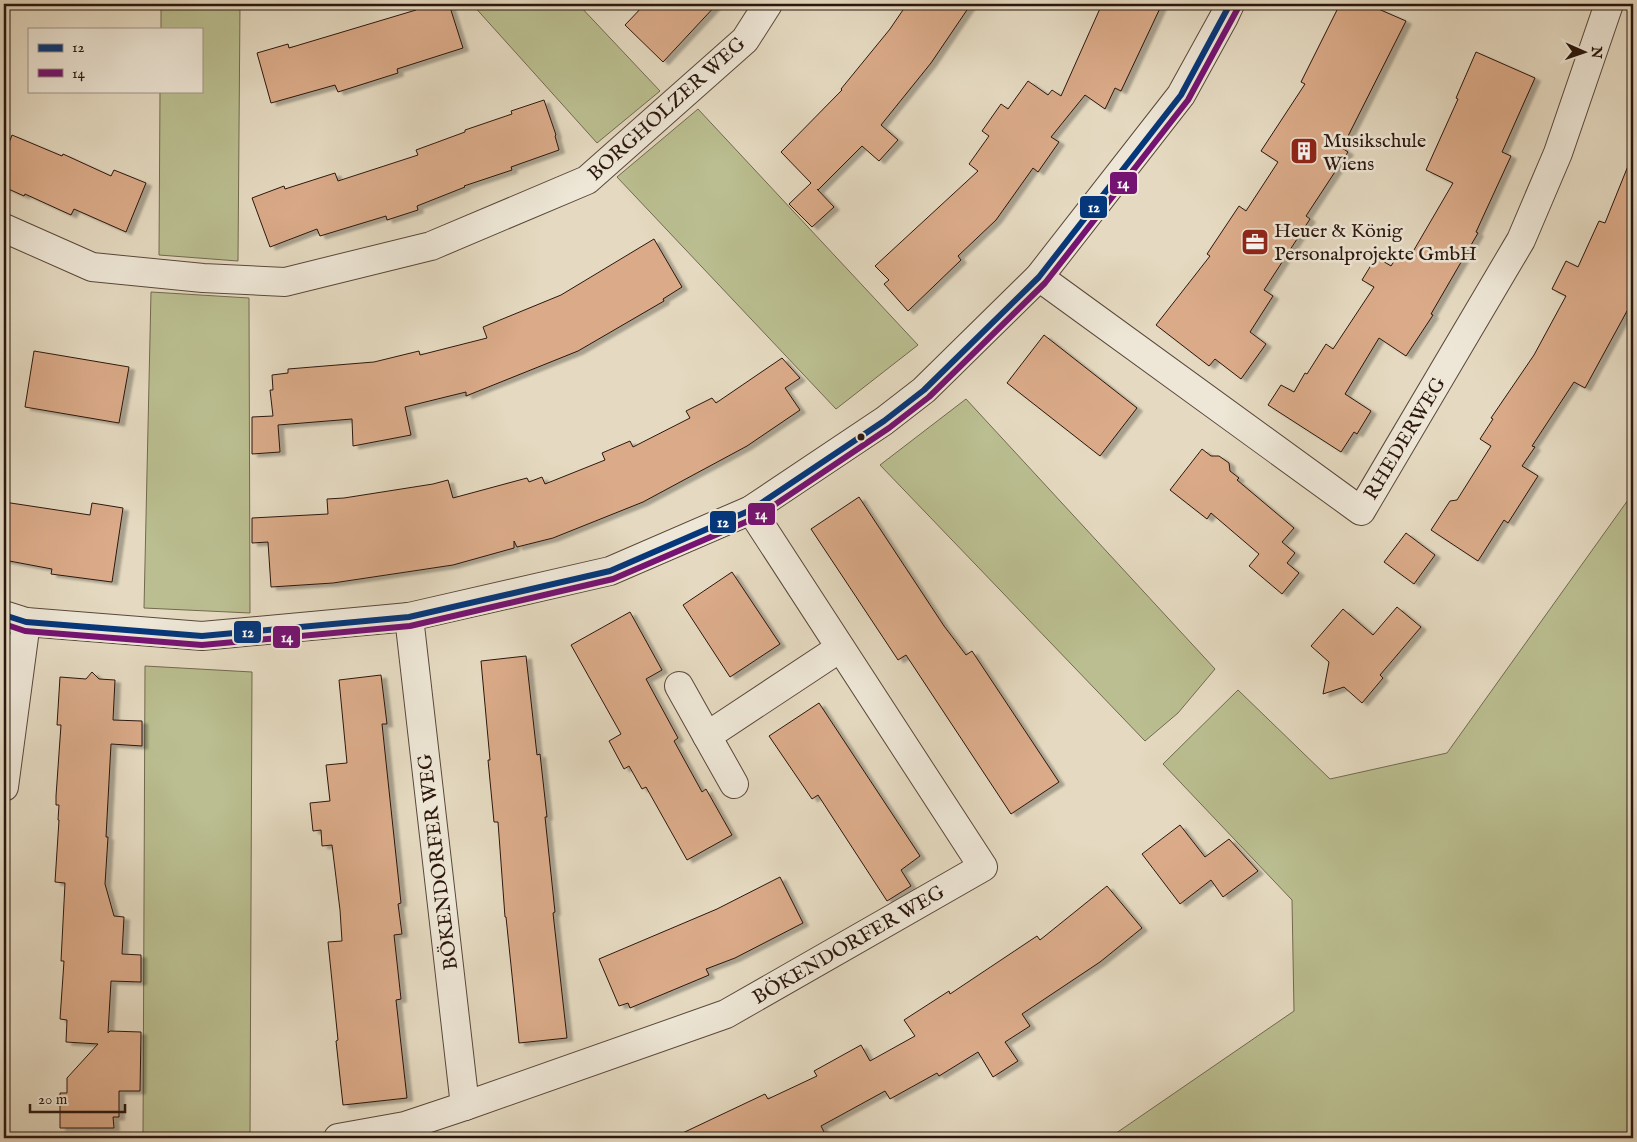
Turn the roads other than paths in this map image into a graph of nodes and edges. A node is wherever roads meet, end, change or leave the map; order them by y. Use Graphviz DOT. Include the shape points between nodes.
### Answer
graph roads {
  1 [pos="768,4"];
  2 [pos="1230,4"];
  3 [pos="1609,4"];
  4 [pos="4,228"];
  5 [pos="1039,277"];
  6 [pos="751,510"];
  7 [pos="409,617"];
  8 [pos="15,619"];
  9 [pos="840,648"];
  10 [pos="679,686"];
  11 [pos="707,736"];
  12 [pos="734,784"];
  13 [pos="4,787"];
  14 [pos="465,1106"];
  15 [pos="338,1138"];
  1 -- 4 [label="street, BORGHOLZER WEG" via="745,40 587,180 431,246 285,282 92,267"];
  2 -- 5 [label="street" via="1181,95"];
  3 -- 5 [label="street, RHEDERWEG" via="1558,153 1521,240 1360,511"];
  5 -- 6 [label="street" via="924,390 884,421"];
  6 -- 7 [label="street" via="610,571"];
  6 -- 9 [label="street, BÖKENDORFER WEG"];
  7 -- 8 [label="street" via="202,636"];
  7 -- 14 [label="street, BÖKENDORFER WEG"];
  8 -- 13 [label="street"];
  9 -- 11 [label="street"];
  9 -- 14 [label="street, BÖKENDORFER WEG" via="983,867 726,1014"];
  10 -- 11 [label="street"];
  11 -- 12 [label="street"];
  14 -- 15 [label="street, BÖKENDORFER WEG" via="405,1126"];
}
